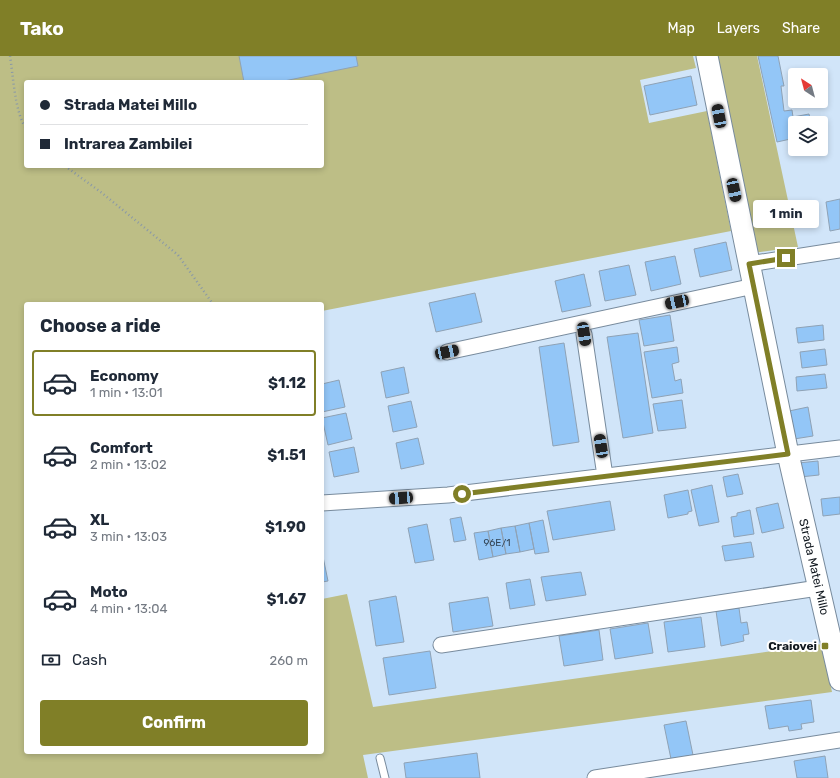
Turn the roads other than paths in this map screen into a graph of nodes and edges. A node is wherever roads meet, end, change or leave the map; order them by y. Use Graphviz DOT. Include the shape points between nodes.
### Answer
graph roads {
  1 [pos="706,56"];
  2 [pos="840,250"];
  3 [pos="749,264"];
  4 [pos="754,286"];
  5 [pos="584,334"];
  6 [pos="447,352"];
  7 [pos="840,448"];
  8 [pos="788,454"];
  9 [pos="605,476"];
  10 [pos="324,503"];
  11 [pos="827,600"];
  12 [pos="441,645"];
  13 [pos="840,680"];
  14 [pos="840,740"];
  15 [pos="380,758"];
  16 [pos="385,778"];
  17 [pos="595,778"];
  1 -- 3 [label="street, Strada Matei Millo"];
  2 -- 3 [label="street"];
  3 -- 4 [label="street, Strada Matei Millo"];
  4 -- 6 [label="street"];
  4 -- 8 [label="street, Strada Matei Millo"];
  5 -- 9 [label="street"];
  7 -- 8 [label="street"];
  8 -- 9 [label="street"];
  8 -- 11 [label="street, Strada Matei Millo"];
  9 -- 10 [label="street" via="448,495"];
  11 -- 12 [label="street"];
  11 -- 13 [label="street, Strada Matei Millo"];
  14 -- 17 [label="street"];
  15 -- 16 [label="lane"];
}
